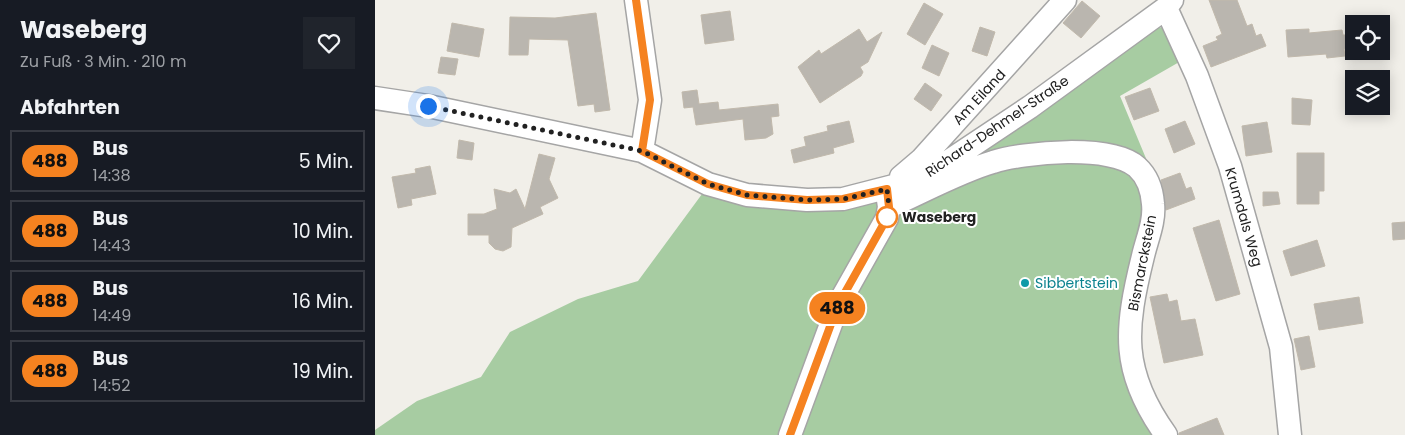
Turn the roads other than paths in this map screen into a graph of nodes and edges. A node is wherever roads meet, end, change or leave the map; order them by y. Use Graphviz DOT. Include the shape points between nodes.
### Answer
graph roads {
  1 [pos="636,0"];
  2 [pos="1063,2"];
  3 [pos="1169,4"];
  4 [pos="375,98"];
  5 [pos="642,151"];
  6 [pos="888,198"];
  7 [pos="790,435"];
  8 [pos="1166,435"];
  9 [pos="1290,435"];
  1 -- 5 [label="street" via="650,100"];
  2 -- 6 [label="street, Am Eiland"];
  3 -- 6 [label="street, Richard-Dehmel-Straße" via="1030,107"];
  3 -- 9 [label="street, Krumdals Weg" via="1230,166 1281,347"];
  4 -- 5 [label="street, Richard-Dehmel-Straße"];
  5 -- 6 [label="street, Richard-Dehmel-Straße" via="708,184 747,195 807,200"];
  6 -- 7 [label="street" via="887,218 838,305"];
  6 -- 8 [label="street, Bismarckstein" via="1016,156 1082,152 1124,159 1137,167 1149,183 1153,205 1131,320 1131,359 1142,396"];
}
